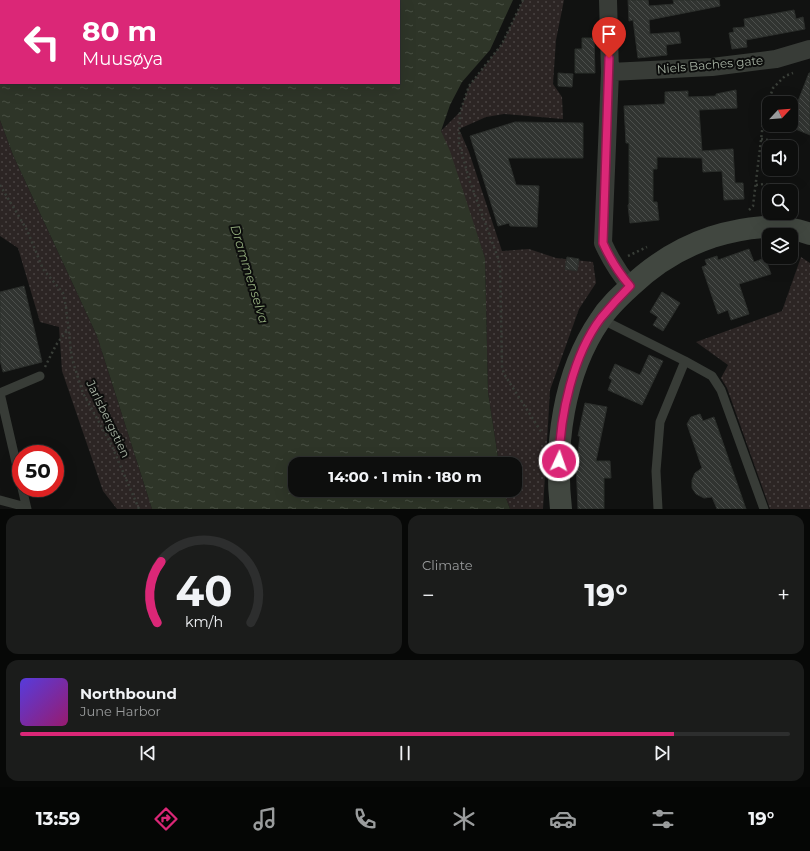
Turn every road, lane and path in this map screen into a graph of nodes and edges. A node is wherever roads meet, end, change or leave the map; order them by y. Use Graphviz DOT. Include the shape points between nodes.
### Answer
graph roads {
  1 [pos="523,0"];
  2 [pos="608,0"];
  3 [pos="810,49"];
  4 [pos="610,72"];
  5 [pos="795,72"];
  6 [pos="761,139"];
  7 [pos="768,140"];
  8 [pos="762,184"];
  9 [pos="0,185"];
  10 [pos="756,185"];
  11 [pos="745,214"];
  12 [pos="810,234"];
  13 [pos="651,246"];
  14 [pos="612,263"];
  15 [pos="630,286"];
  16 [pos="601,319"];
  17 [pos="68,328"];
  18 [pos="685,361"];
  19 [pos="40,376"];
  20 [pos="12,445"];
  21 [pos="559,447"];
  22 [pos="24,497"];
  23 [pos="0,500"];
  24 [pos="26,508"];
  25 [pos="139,509"];
  26 [pos="561,509"];
  27 [pos="658,509"];
  28 [pos="764,509"];
  1 -- 21 [label="path" via="502,44 469,86 460,112 459,143 500,266 504,374 543,435"];
  2 -- 4 [label="street"];
  3 -- 4 [label="street, Niels Baches gate" via="776,59"];
  4 -- 14 [label="street" via="603,243"];
  5 -- 6 [label="path" via="785,76 773,88 764,115"];
  6 -- 7 [label="path"];
  6 -- 10 [label="path"];
  8 -- 10 [label="path"];
  9 -- 17 [label="path, Jarlsbergstien" via="27,230 43,269 62,292"];
  10 -- 11 [label="path" via="753,206"];
  12 -- 15 [label="main road" via="782,226 761,227 705,239 653,267"];
  13 -- 14 [label="path"];
  14 -- 15 [label="street"];
  15 -- 16 [label="main road"];
  16 -- 18 [label="lane"];
  16 -- 21 [label="main road" via="587,343 570,386"];
  17 -- 19 [label="path"];
  17 -- 25 [label="path, Jarlsbergstien" via="72,359 83,393 111,444"];
  18 -- 27 [label="lane" via="660,422 656,471"];
  18 -- 28 [label="lane" via="712,376 721,390"];
  19 -- 20 [label="lane" via="0,393"];
  21 -- 26 [label="main road"];
  22 -- 24 [label="lane"];
  23 -- 24 [label="lane"];
}
